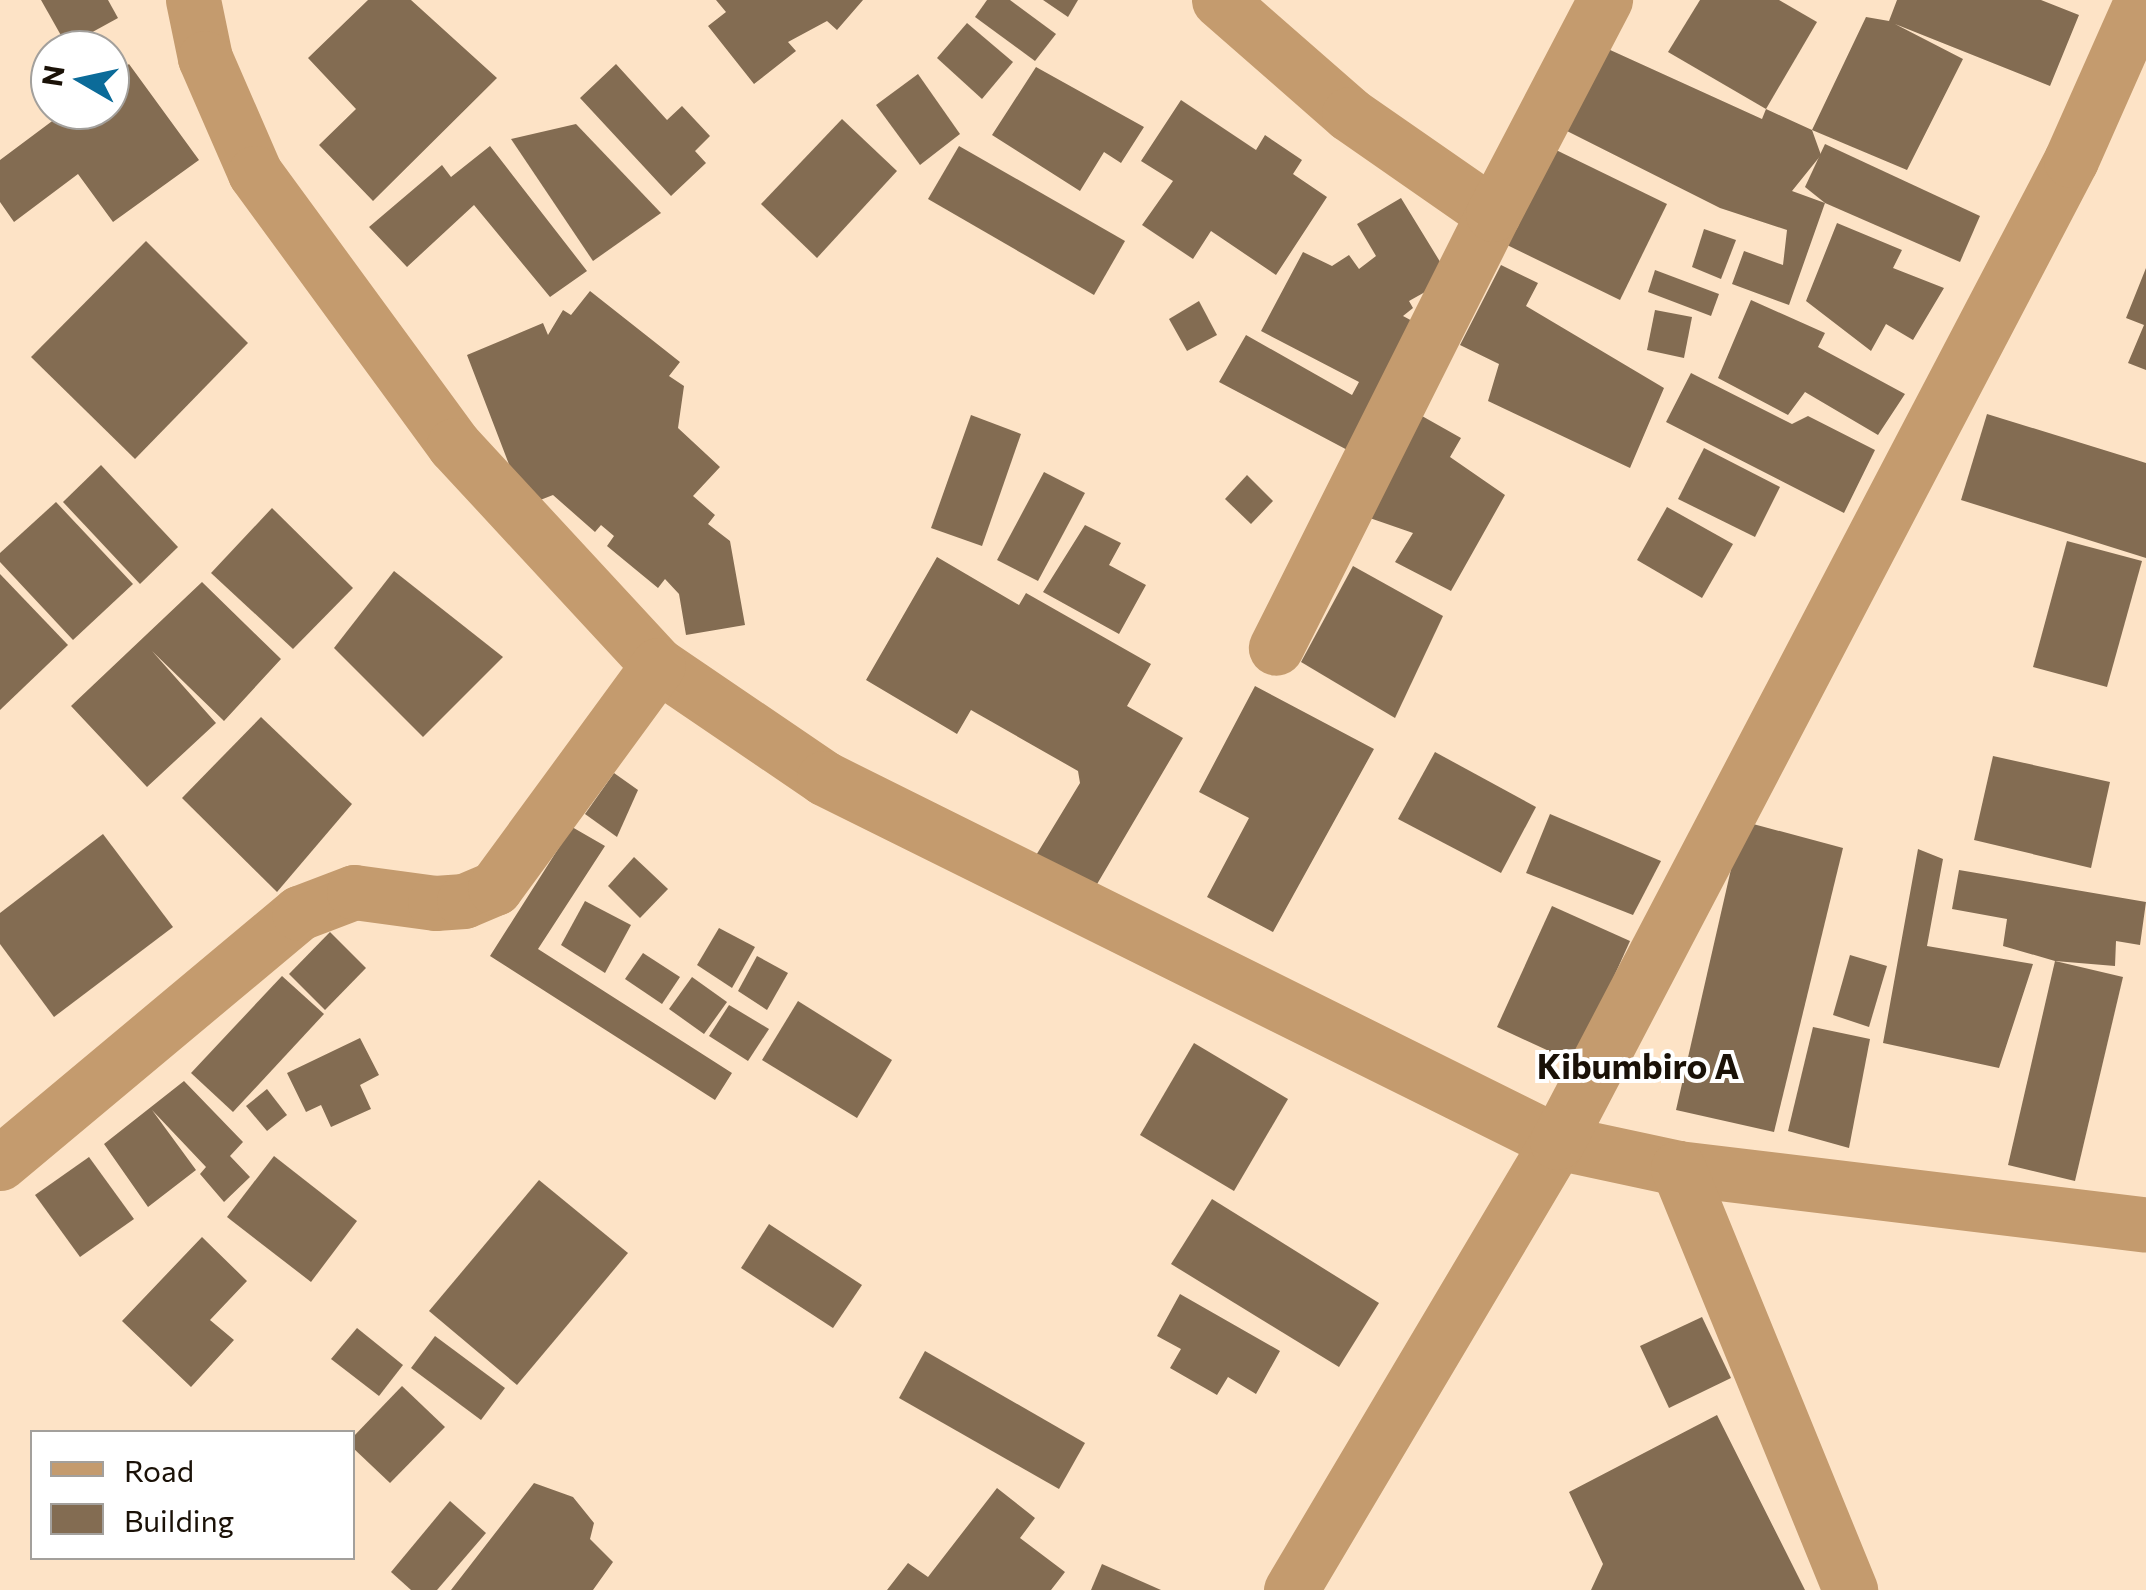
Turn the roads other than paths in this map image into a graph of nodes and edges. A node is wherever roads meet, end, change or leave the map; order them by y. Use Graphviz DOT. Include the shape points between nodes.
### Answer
graph roads {
  1 [pos="193,0"];
  2 [pos="1219,0"];
  3 [pos="1605,0"];
  4 [pos="2142,0"];
  5 [pos="1493,214"];
  6 [pos="1276,648"];
  7 [pos="658,665"];
  8 [pos="1557,1142"];
  9 [pos="0,1163"];
  10 [pos="1678,1168"];
  11 [pos="2146,1225"];
  12 [pos="1291,1590"];
  13 [pos="1850,1590"];
  1 -- 7 [label="street" via="205,58 256,173 454,445"];
  2 -- 5 [label="street" via="1350,114"];
  3 -- 5 [label="street"];
  4 -- 8 [label="street" via="2044,213"];
  5 -- 6 [label="street"];
  7 -- 8 [label="street" via="824,778"];
  7 -- 9 [label="street" via="495,888 464,901 435,903 354,892 299,914"];
  8 -- 10 [label="street"];
  8 -- 12 [label="street"];
  10 -- 11 [label="street"];
  10 -- 13 [label="street"];
}
